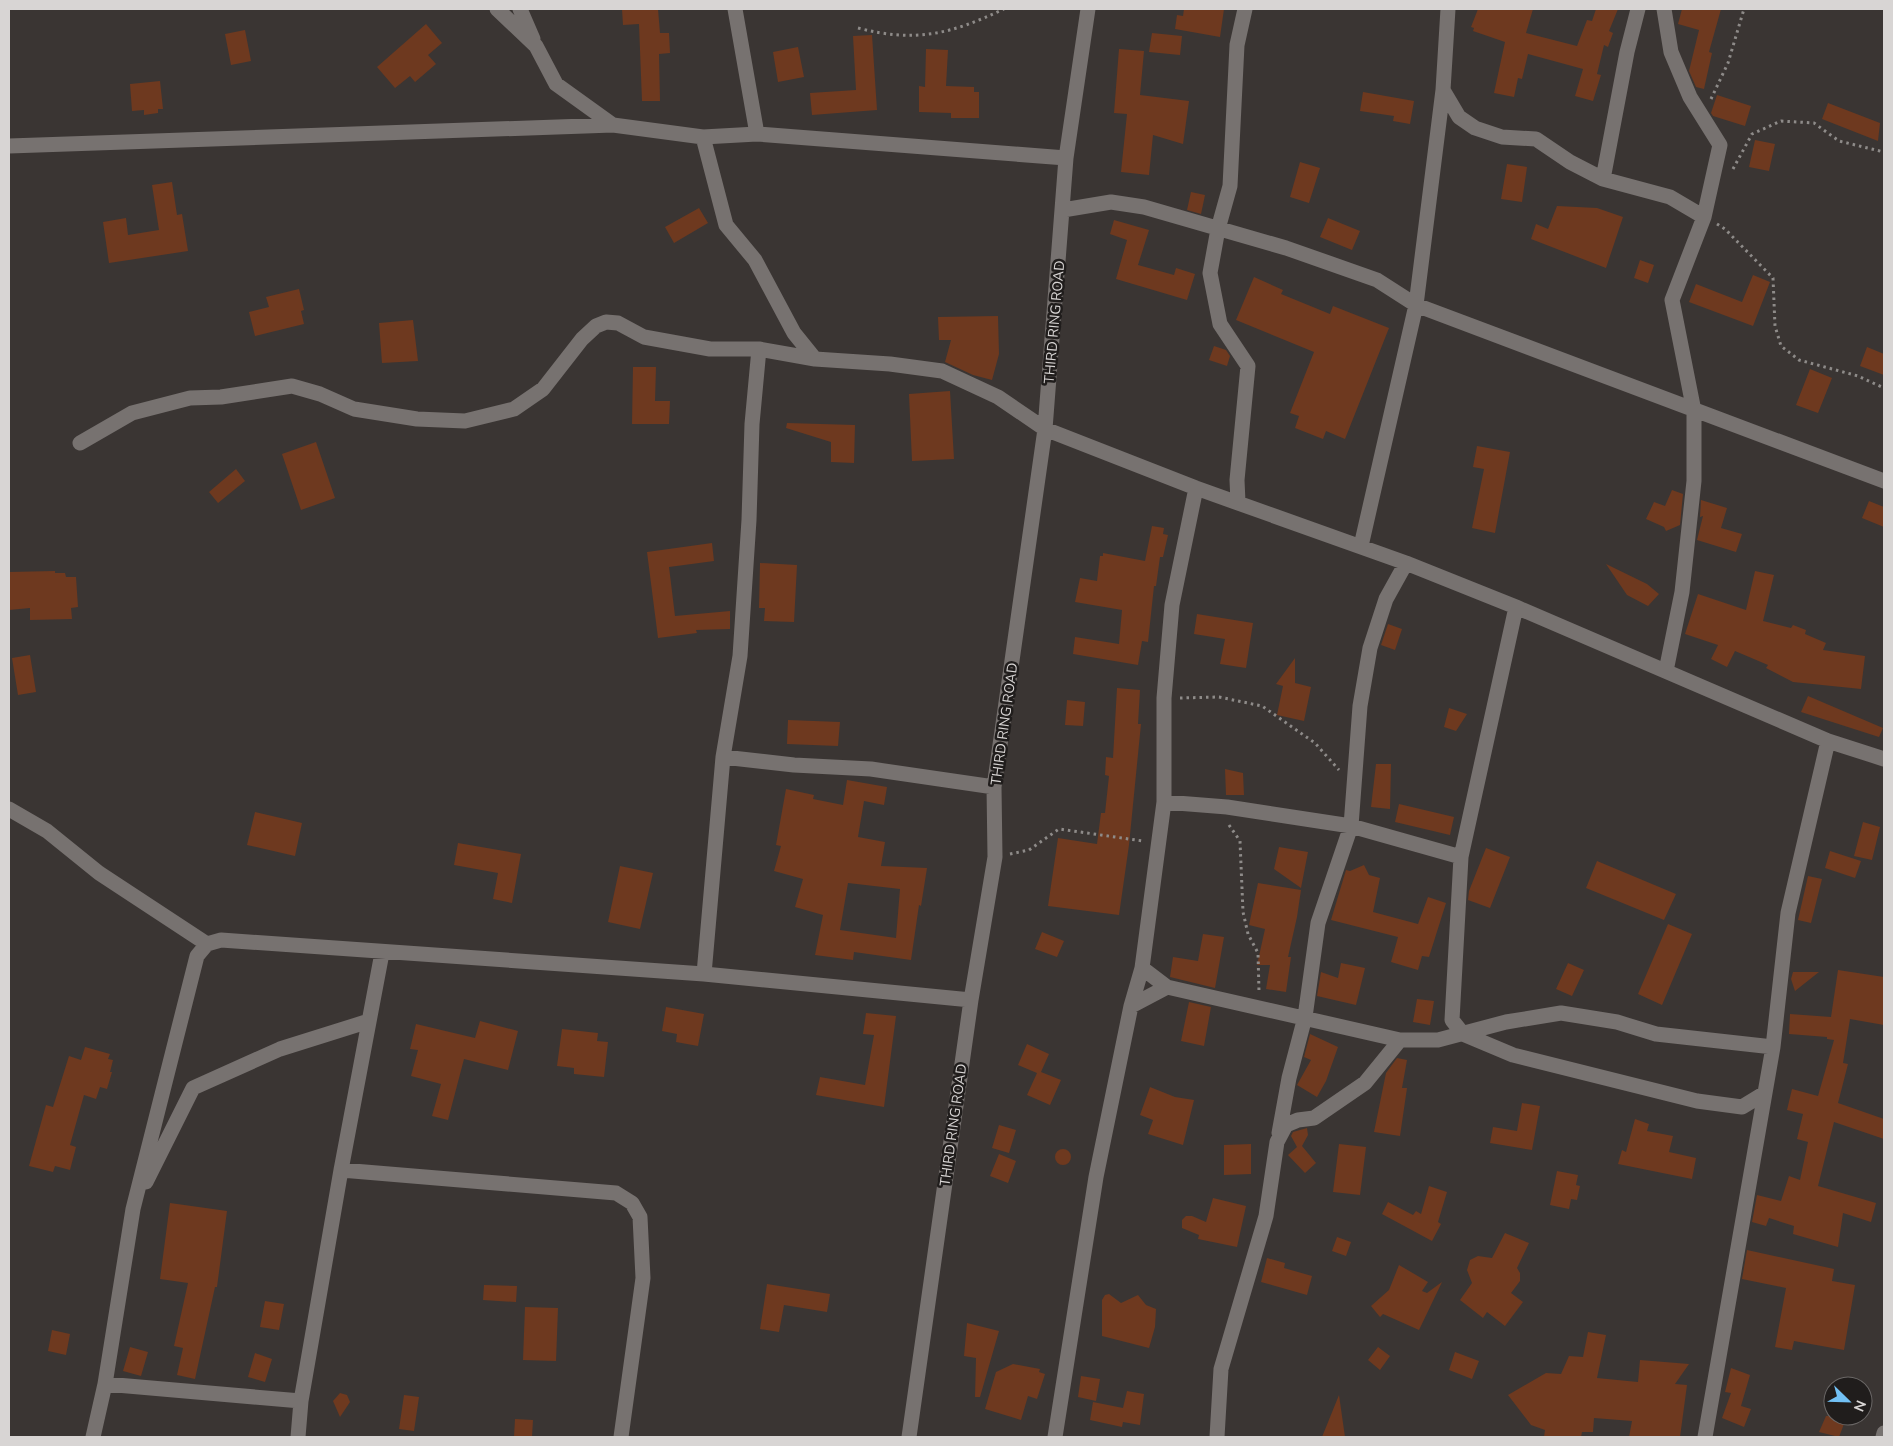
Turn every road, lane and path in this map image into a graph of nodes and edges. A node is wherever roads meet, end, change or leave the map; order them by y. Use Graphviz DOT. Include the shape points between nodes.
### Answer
graph roads {
  1 [pos="497,9"];
  2 [pos="520,9"];
  3 [pos="735,9"];
  4 [pos="1004,9"];
  5 [pos="1088,9"];
  6 [pos="1245,9"];
  7 [pos="1448,9"];
  8 [pos="1638,9"];
  9 [pos="1664,9"];
  10 [pos="1744,9"];
  11 [pos="858,28"];
  12 [pos="536,46"];
  13 [pos="1443,90"];
  14 [pos="1703,116"];
  15 [pos="613,125"];
  16 [pos="756,134"];
  17 [pos="703,137"];
  18 [pos="9,146"];
  19 [pos="1884,152"];
  20 [pos="1066,158"];
  21 [pos="1730,173"];
  22 [pos="1603,179"];
  23 [pos="1063,210"];
  24 [pos="1704,217"];
  25 [pos="1218,229"];
  26 [pos="1416,305"];
  27 [pos="759,349"];
  28 [pos="815,359"];
  29 [pos="1884,388"];
  30 [pos="1694,411"];
  31 [pos="1045,429"];
  32 [pos="80,442"];
  33 [pos="1884,481"];
  34 [pos="1196,488"];
  35 [pos="1238,502"];
  36 [pos="1361,546"];
  37 [pos="1406,563"];
  38 [pos="1516,607"];
  39 [pos="1666,671"];
  40 [pos="1164,698"];
  41 [pos="1828,741"];
  42 [pos="723,757"];
  43 [pos="1884,759"];
  44 [pos="1356,782"];
  45 [pos="994,787"];
  46 [pos="1164,802"];
  47 [pos="1227,807"];
  48 [pos="9,809"];
  49 [pos="1351,826"];
  50 [pos="1160,842"];
  51 [pos="995,857"];
  52 [pos="1461,857"];
  53 [pos="207,944"];
  54 [pos="382,953"];
  55 [pos="1142,968"];
  56 [pos="704,974"];
  57 [pos="1167,987"];
  58 [pos="971,1000"];
  59 [pos="1131,1006"];
  60 [pos="1260,1007"];
  61 [pos="1305,1017"];
  62 [pos="369,1021"];
  63 [pos="1463,1034"];
  64 [pos="1400,1040"];
  65 [pos="1773,1047"];
  66 [pos="1765,1092"];
  67 [pos="1277,1142"];
  68 [pos="341,1170"];
  69 [pos="132,1209"];
  70 [pos="105,1384"];
  71 [pos="301,1401"];
  72 [pos="1884,1433"];
  73 [pos="93,1437"];
  74 [pos="298,1437"];
  75 [pos="621,1437"];
  76 [pos="909,1437"];
  77 [pos="1055,1437"];
  78 [pos="1217,1437"];
  79 [pos="1705,1437"];
  80 [pos="1883,1437"];
  1 -- 12 [label="street"];
  2 -- 12 [label="street"];
  3 -- 16 [label="street"];
  4 -- 11 [label="path" via="940,34 887,35"];
  5 -- 20 [label="street, THIRD RING ROAD"];
  6 -- 25 [label="street" via="1237,45 1230,186"];
  7 -- 13 [label="street"];
  8 -- 22 [label="street"];
  9 -- 14 [label="street" via="1671,52 1690,97"];
  10 -- 14 [label="path" via="1728,63"];
  12 -- 15 [label="street" via="556,84"];
  13 -- 22 [label="street" via="1459,117 1475,128 1502,138 1536,139"];
  13 -- 26 [label="street"];
  14 -- 24 [label="street" via="1720,145"];
  15 -- 17 [label="street"];
  15 -- 18 [label="street"];
  16 -- 17 [label="street"];
  16 -- 20 [label="street"];
  17 -- 28 [label="street" via="726,225 755,260 794,333"];
  19 -- 21 [label="path" via="1839,142 1814,123 1781,120 1752,134"];
  20 -- 23 [label="street, THIRD RING ROAD"];
  22 -- 24 [label="street" via="1670,197"];
  23 -- 25 [label="street" via="1111,202 1144,207"];
  23 -- 31 [label="street, THIRD RING ROAD"];
  24 -- 29 [label="path" via="1725,229 1773,278 1775,326 1781,346 1799,360 1858,376"];
  24 -- 30 [label="street" via="1672,300"];
  25 -- 26 [label="street" via="1286,248 1378,280"];
  25 -- 35 [label="street" via="1210,273 1220,324 1248,366 1237,480"];
  26 -- 30 [label="street"];
  26 -- 36 [label="street"];
  27 -- 28 [label="street"];
  27 -- 32 [label="street" via="710,349 644,337 618,323 606,322 596,326 582,339 536,394 514,409 465,421 417,419 354,409 292,386 221,397 190,398 132,413"];
  27 -- 42 [label="street" via="740,656"];
  28 -- 31 [label="street" via="890,364 942,372 998,397"];
  30 -- 33 [label="street"];
  30 -- 39 [label="street" via="1694,481 1682,592"];
  31 -- 34 [label="street"];
  31 -- 45 [label="street, THIRD RING ROAD"];
  34 -- 35 [label="street"];
  34 -- 40 [label="street" via="1172,605"];
  35 -- 36 [label="street"];
  36 -- 37 [label="street"];
  37 -- 38 [label="street"];
  37 -- 44 [label="street" via="1386,599 1370,648 1360,706"];
  38 -- 39 [label="street"];
  38 -- 52 [label="street"];
  39 -- 41 [label="street"];
  40 -- 44 [label="path" via="1220,696 1262,706 1315,743 1338,769"];
  40 -- 46 [label="street"];
  41 -- 43 [label="street"];
  41 -- 65 [label="street" via="1788,913"];
  42 -- 45 [label="street" via="871,769"];
  42 -- 56 [label="street"];
  44 -- 49 [label="street"];
  45 -- 51 [label="street, THIRD RING ROAD"];
  46 -- 47 [label="street"];
  46 -- 50 [label="street"];
  47 -- 49 [label="street"];
  47 -- 60 [label="path" via="1223,816 1240,841 1243,912 1248,934 1258,953"];
  48 -- 53 [label="street" via="47,831 99,874"];
  49 -- 52 [label="street"];
  49 -- 61 [label="street" via="1318,923"];
  50 -- 51 [label="path" via="1120,839 1059,828 1028,850"];
  50 -- 55 [label="street"];
  51 -- 58 [label="street, THIRD RING ROAD"];
  52 -- 63 [label="street" via="1452,1020"];
  53 -- 54 [label="street" via="221,940"];
  53 -- 69 [label="street" via="197,956"];
  54 -- 56 [label="street"];
  54 -- 62 [label="street"];
  55 -- 57 [label="street"];
  55 -- 59 [label="street"];
  56 -- 58 [label="street"];
  57 -- 59 [label="street"];
  57 -- 60 [label="street"];
  58 -- 76 [label="street, THIRD RING ROAD"];
  59 -- 77 [label="street" via="1096,1177"];
  60 -- 61 [label="street"];
  61 -- 64 [label="street"];
  61 -- 67 [label="street"];
  62 -- 68 [label="street"];
  62 -- 69 [label="street" via="280,1049 193,1088"];
  63 -- 64 [label="street" via="1438,1040"];
  63 -- 65 [label="street" via="1506,1022 1561,1013 1617,1022 1656,1034"];
  63 -- 66 [label="street" via="1513,1055 1697,1101 1742,1107"];
  64 -- 67 [label="street" via="1365,1083 1314,1118 1286,1125"];
  65 -- 66 [label="street"];
  66 -- 79 [label="street"];
  67 -- 78 [label="street" via="1266,1216 1221,1369"];
  68 -- 71 [label="street"];
  68 -- 75 [label="street" via="616,1193 632,1203 640,1217 643,1278"];
  69 -- 70 [label="street"];
  70 -- 71 [label="street"];
  70 -- 73 [label="street"];
  71 -- 74 [label="street"];
  72 -- 80 [label="street"];
}
